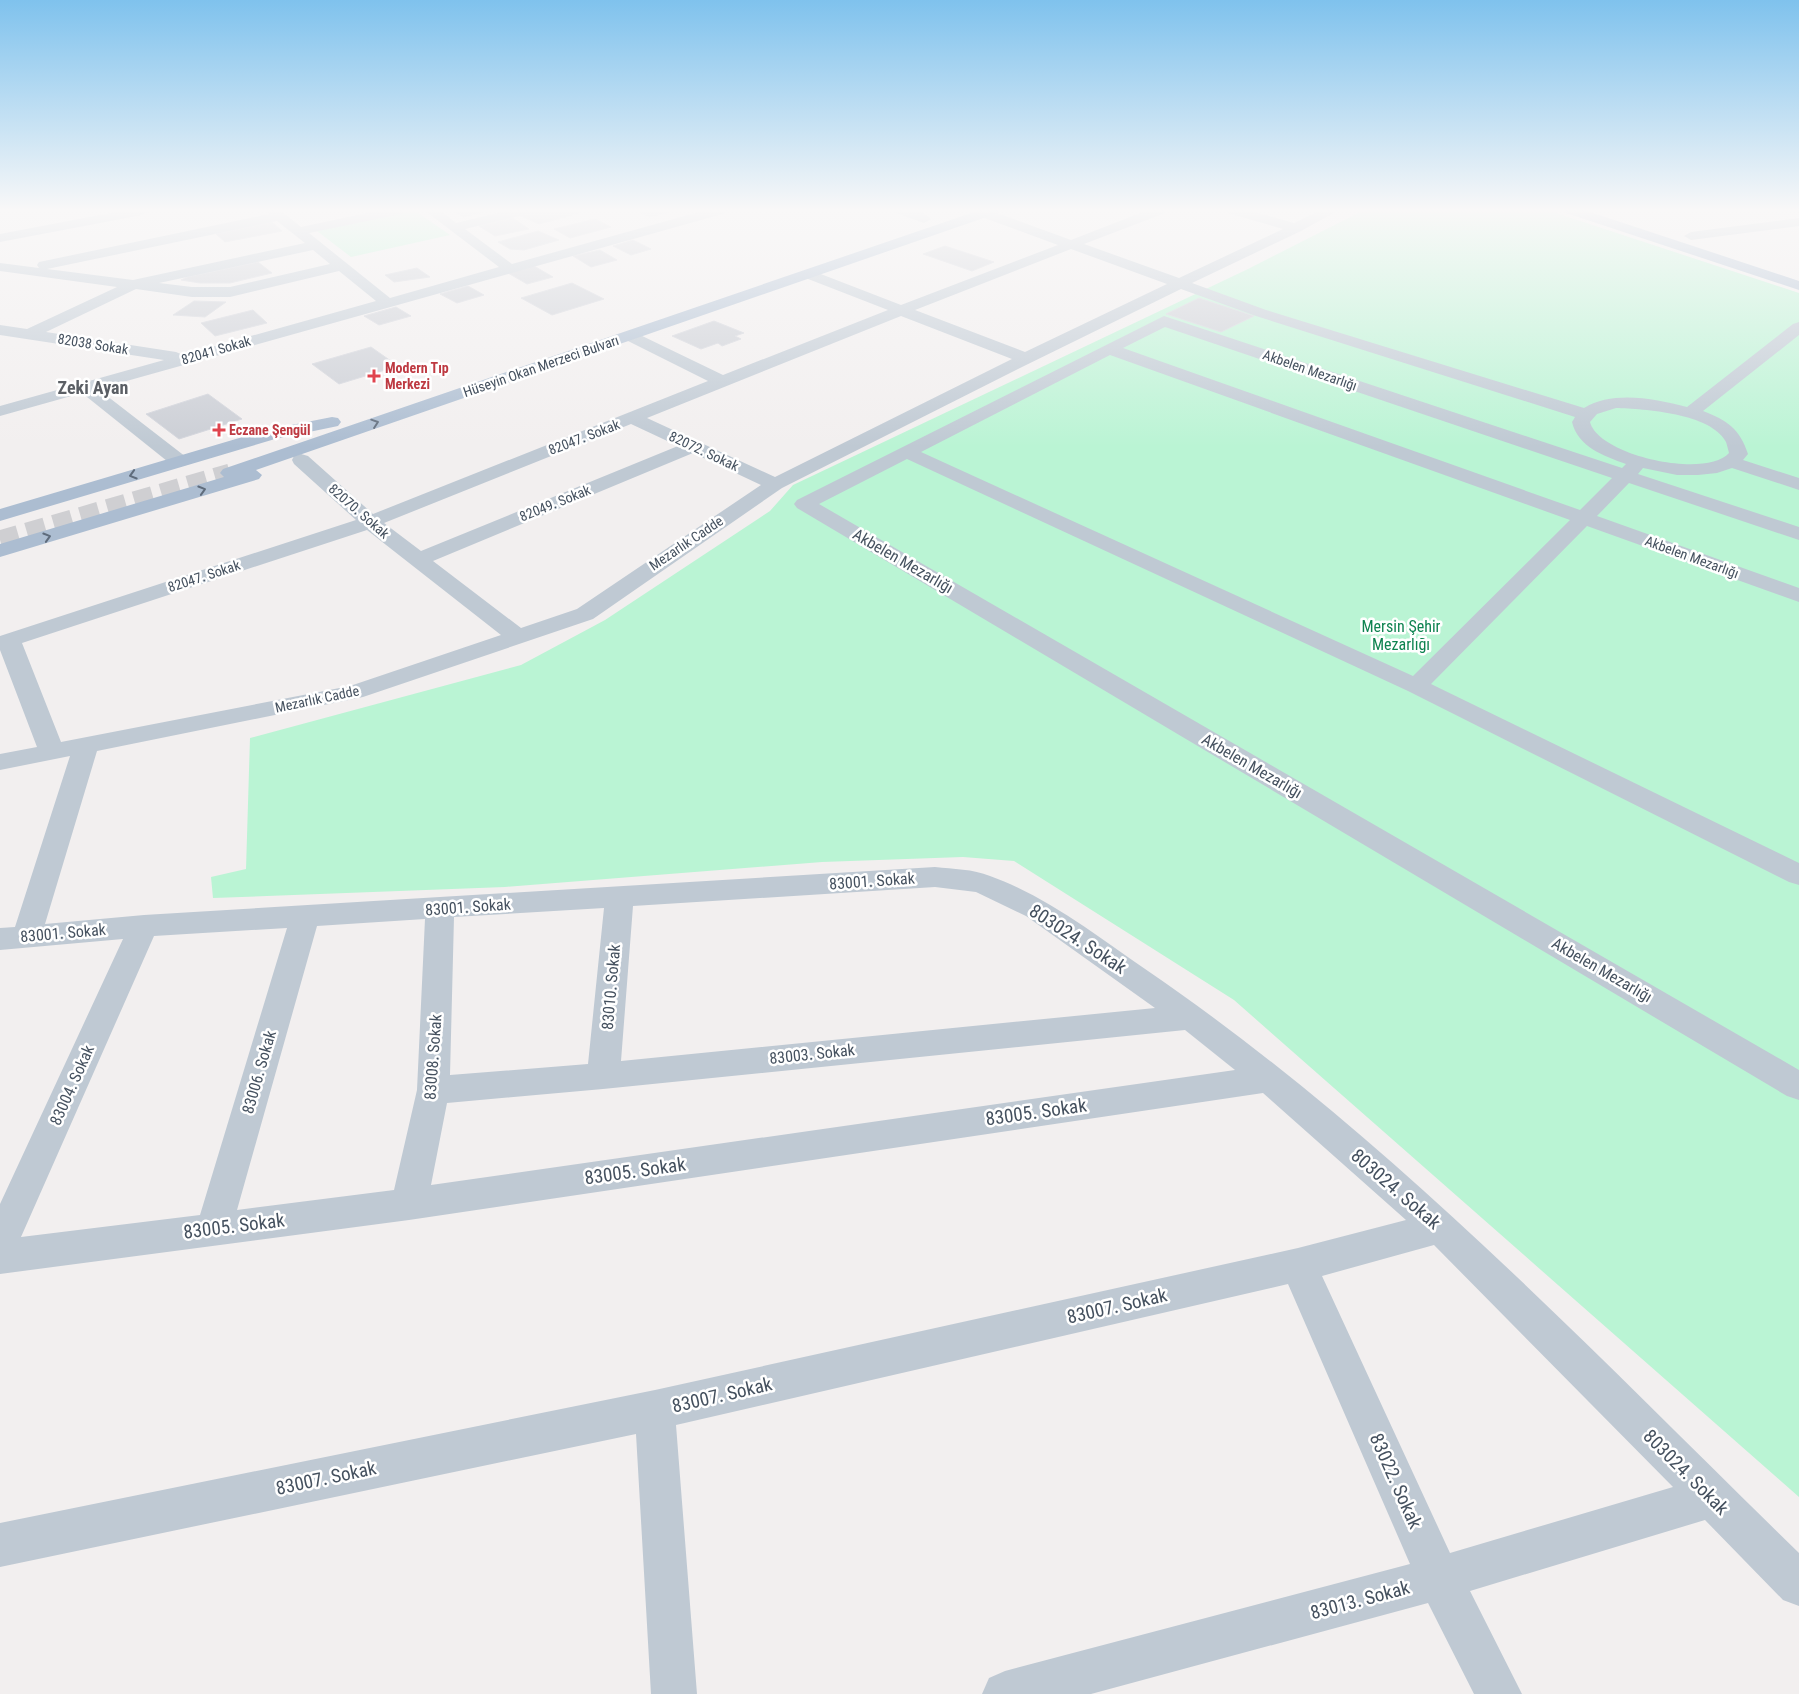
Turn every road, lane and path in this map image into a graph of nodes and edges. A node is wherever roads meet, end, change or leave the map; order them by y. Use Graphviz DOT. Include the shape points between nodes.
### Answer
graph roads {
  1 [pos="124,289"];
  2 [pos="171,289"];
  3 [pos="243,289"];
  4 [pos="371,289"];
  5 [pos="435,289"];
  6 [pos="725,289"];
  7 [pos="765,289"];
  8 [pos="846,289"];
  9 [pos="955,289"];
  10 [pos="1168,289"];
  11 [pos="1192,289"];
  12 [pos="387,302"];
  13 [pos="900,310"];
  14 [pos="1799,327"];
  15 [pos="0,330"];
  16 [pos="24,333"];
  17 [pos="630,336"];
  18 [pos="0,340"];
  19 [pos="1110,348"];
  20 [pos="1025,358"];
  21 [pos="185,359"];
  22 [pos="723,382"];
  23 [pos="85,387"];
  24 [pos="0,411"];
  25 [pos="1690,413"];
  26 [pos="1585,414"];
  27 [pos="633,418"];
  28 [pos="339,427"];
  29 [pos="694,446"];
  30 [pos="907,452"];
  31 [pos="220,460"];
  32 [pos="301,460"];
  33 [pos="179,461"];
  34 [pos="1731,462"];
  35 [pos="1633,469"];
  36 [pos="230,473"];
  37 [pos="775,484"];
  38 [pos="1799,484"];
  39 [pos="0,515"];
  40 [pos="1584,518"];
  41 [pos="370,522"];
  42 [pos="1799,534"];
  43 [pos="0,551"];
  44 [pos="417,560"];
  45 [pos="1799,595"];
  46 [pos="518,637"];
  47 [pos="4,642"];
  48 [pos="1416,686"];
  49 [pos="86,745"];
  50 [pos="50,747"];
  51 [pos="0,762"];
  52 [pos="1799,875"];
  53 [pos="935,877"];
  54 [pos="619,898"];
  55 [pos="440,909"];
  56 [pos="305,917"];
  57 [pos="144,926"];
  58 [pos="13,938"];
  59 [pos="1191,1017"];
  60 [pos="603,1076"];
  61 [pos="1269,1078"];
  62 [pos="1799,1086"];
  63 [pos="433,1090"];
  64 [pos="409,1204"];
  65 [pos="1440,1227"];
  66 [pos="214,1228"];
  67 [pos="0,1244"];
  68 [pos="0,1257"];
  69 [pos="1298,1265"];
  70 [pos="654,1410"];
  71 [pos="1712,1497"];
  72 [pos="0,1545"];
  73 [pos="1440,1578"];
  74 [pos="1799,1584"];
  75 [pos="674,1694"];
  76 [pos="1005,1694"];
  77 [pos="1499,1694"];
  1 -- 16 [label="street"];
  2 -- 3 [label="street" via="192,292"];
  4 -- 12 [label="street"];
  5 -- 12 [label="street, 82041 Sokak"];
  6 -- 28 [label="main road, Hüseyin Okan Merzeci Bulvarı"];
  7 -- 17 [label="main road, Hüseyin Okan Merzeci Bulvarı"];
  8 -- 13 [label="street"];
  9 -- 13 [label="street, 82047. Sokak"];
  10 -- 20 [label="street, Mezarlık Cadde"];
  11 -- 26 [label="street"];
  12 -- 21 [label="street, 82041 Sokak"];
  13 -- 20 [label="street"];
  13 -- 22 [label="street, 82047. Sokak"];
  14 -- 25 [label="street"];
  15 -- 16 [label="street, 82038 Sokak"];
  16 -- 18 [label="street"];
  16 -- 21 [label="street, 82038 Sokak"];
  17 -- 22 [label="street"];
  28 -- 17 [label="main road, Hüseyin Okan Merzeci Bulvarı, one-way"];
  19 -- 30 [label="street, Akbelen Mezarlığı"];
  19 -- 35 [label="street, Akbelen Mezarlığı" via="1164,321"];
  19 -- 40 [label="street, Akbelen Mezarlığı"];
  20 -- 37 [label="street, Mezarlık Cadde"];
  21 -- 23 [label="street, 82041 Sokak"];
  22 -- 27 [label="street, 82047. Sokak"];
  23 -- 24 [label="street, 82041 Sokak"];
  23 -- 33 [label="street"];
  25 -- 26 [label="street" via="1665,406 1616,403"];
  25 -- 34 [label="street" via="1729,432 1738,443 1739,454"];
  26 -- 35 [label="street" via="1581,422 1585,433"];
  27 -- 29 [label="street, 82072. Sokak"];
  27 -- 41 [label="street, 82047. Sokak"];
  28 -- 31 [label="main road, Hüseyin Okan Merzeci Bulvarı"];
  28 -- 32 [label="main road"];
  28 -- 33 [label="main road" via="272,434"];
  28 -- 36 [label="main road, Hüseyin Okan Merzeci Bulvarı"];
  29 -- 37 [label="street, 82072. Sokak"];
  29 -- 44 [label="street, 82049. Sokak"];
  30 -- 48 [label="street"];
  30 -- 62 [label="street, Akbelen Mezarlığı" via="804,504"];
  32 -- 41 [label="street, 82070. Sokak"];
  43 -- 32 [label="main road, one-way"];
  33 -- 39 [label="main road, one-way"];
  34 -- 35 [label="street" via="1692,470"];
  34 -- 38 [label="street"];
  35 -- 40 [label="street"];
  35 -- 42 [label="street, Akbelen Mezarlığı"];
  37 -- 46 [label="street, Mezarlık Cadde" via="585,614"];
  40 -- 45 [label="street, Akbelen Mezarlığı"];
  40 -- 48 [label="street"];
  41 -- 44 [label="street, 82070. Sokak"];
  41 -- 47 [label="street, 82047. Sokak"];
  44 -- 46 [label="street, 82070. Sokak"];
  46 -- 49 [label="street, Mezarlık Cadde" via="355,692"];
  47 -- 50 [label="street"];
  48 -- 52 [label="street"];
  49 -- 51 [label="street, Mezarlık Cadde"];
  49 -- 58 [label="street"];
  53 -- 54 [label="street, 83001. Sokak"];
  53 -- 59 [label="street, 803024. Sokak" via="981,883 1036,909"];
  54 -- 55 [label="street, 83001. Sokak"];
  54 -- 60 [label="street, 83010. Sokak"];
  55 -- 56 [label="street, 83001. Sokak"];
  55 -- 63 [label="street, 83008. Sokak"];
  56 -- 57 [label="street, 83001. Sokak"];
  56 -- 66 [label="street, 83006. Sokak"];
  57 -- 58 [label="street, 83001. Sokak"];
  57 -- 67 [label="street, 83004. Sokak"];
  59 -- 60 [label="street, 83003. Sokak"];
  59 -- 61 [label="street, 803024. Sokak"];
  60 -- 63 [label="street, 83003. Sokak"];
  61 -- 64 [label="street, 83005. Sokak"];
  61 -- 65 [label="street, 803024. Sokak"];
  63 -- 64 [label="street, 83008. Sokak"];
  64 -- 66 [label="street, 83005. Sokak"];
  65 -- 69 [label="street, 83007. Sokak"];
  65 -- 71 [label="street, 803024. Sokak"];
  66 -- 68 [label="street, 83005. Sokak"];
  69 -- 70 [label="street, 83007. Sokak"];
  69 -- 73 [label="street, 83022. Sokak"];
  70 -- 72 [label="street, 83007. Sokak"];
  70 -- 75 [label="street"];
  71 -- 73 [label="street, 83013. Sokak"];
  71 -- 74 [label="street, 803024. Sokak"];
  73 -- 76 [label="street, 83013. Sokak"];
  73 -- 77 [label="street, 83022. Sokak"];
}
